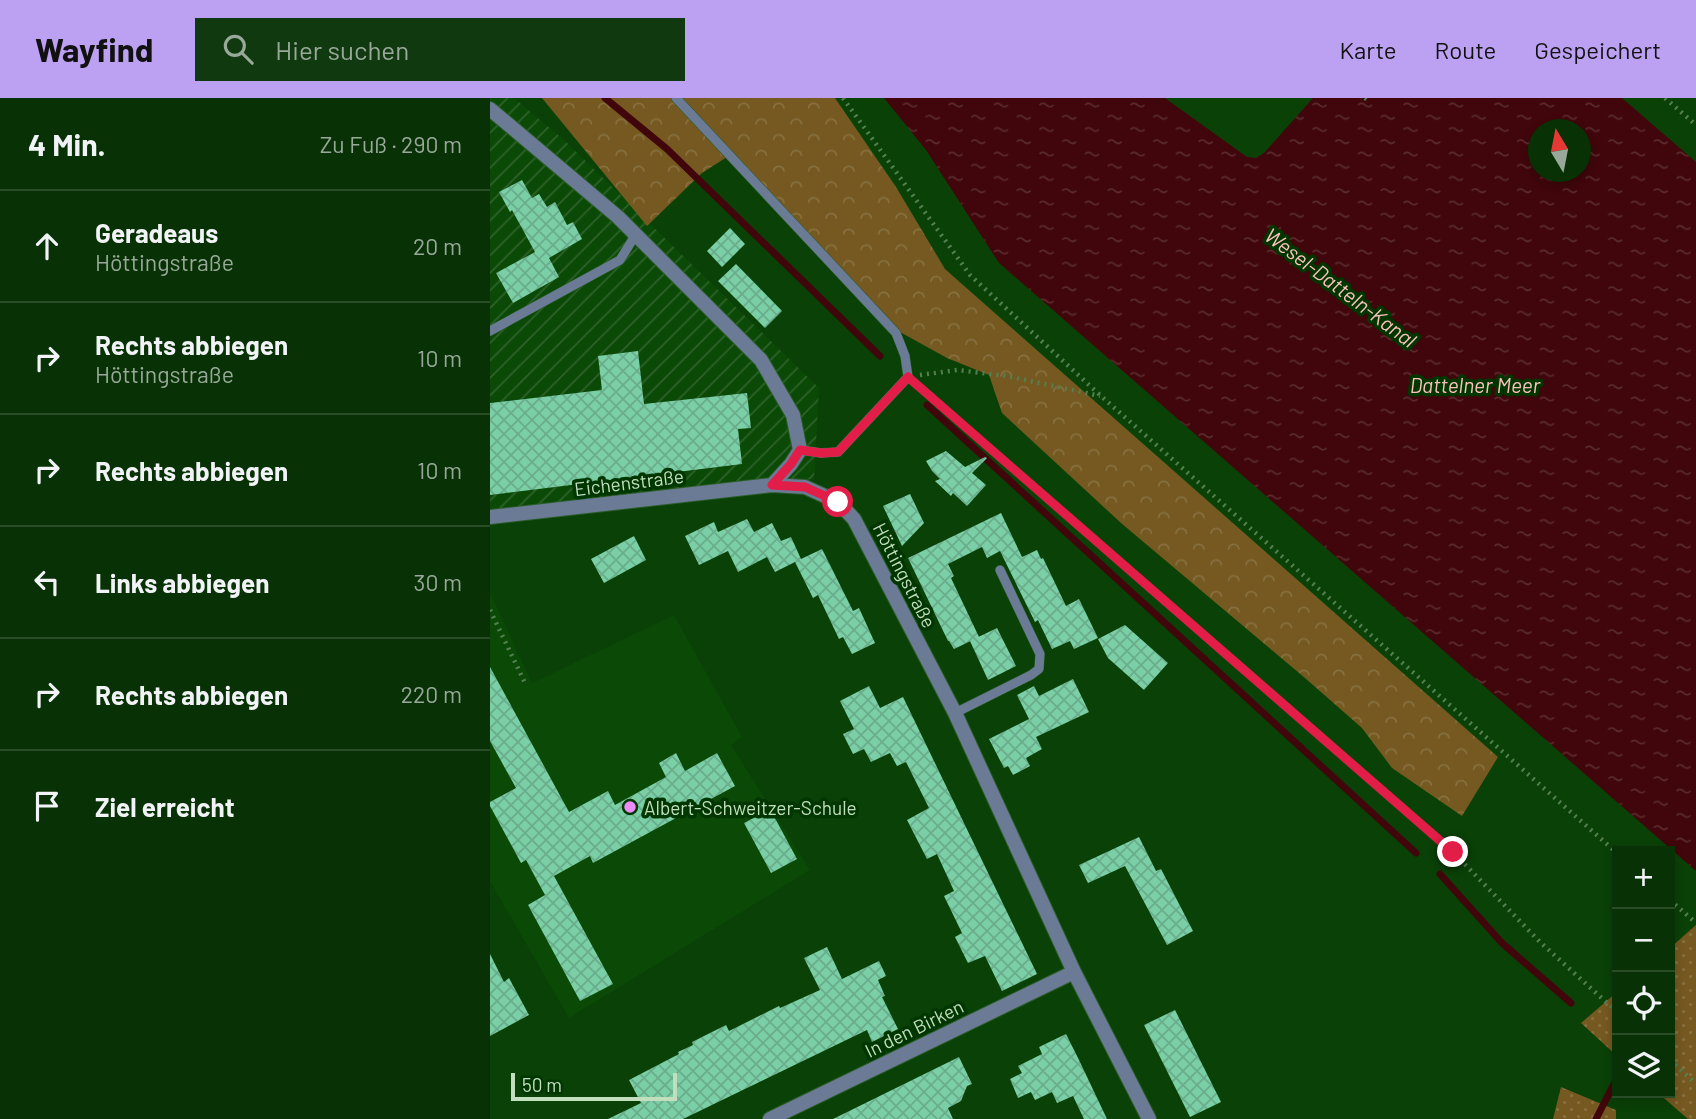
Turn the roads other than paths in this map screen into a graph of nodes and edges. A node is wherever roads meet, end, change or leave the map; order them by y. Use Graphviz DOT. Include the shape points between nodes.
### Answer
graph roads {
  1 [pos="677,98"];
  2 [pos="490,109"];
  3 [pos="636,234"];
  4 [pos="490,331"];
  5 [pos="800,450"];
  6 [pos="772,485"];
  7 [pos="490,517"];
  8 [pos="1000,570"];
  9 [pos="954,713"];
  10 [pos="1074,972"];
  11 [pos="770,1119"];
  12 [pos="1149,1119"];
  1 -- 5 [label="lane" via="896,333 905,356 908,377 838,452"];
  2 -- 3 [label="street"];
  3 -- 4 [label="lane" via="620,260"];
  3 -- 5 [label="street" via="761,360 793,415"];
  5 -- 6 [label="street"];
  6 -- 7 [label="street, Eichenstraße"];
  6 -- 9 [label="street, Höttingstraße" via="805,487 838,502 854,519"];
  8 -- 9 [label="lane" via="1040,654 1039,669"];
  9 -- 10 [label="street, Höttingstraße"];
  10 -- 11 [label="street, In den Birken"];
  10 -- 12 [label="street, Höttingstraße"];
}
